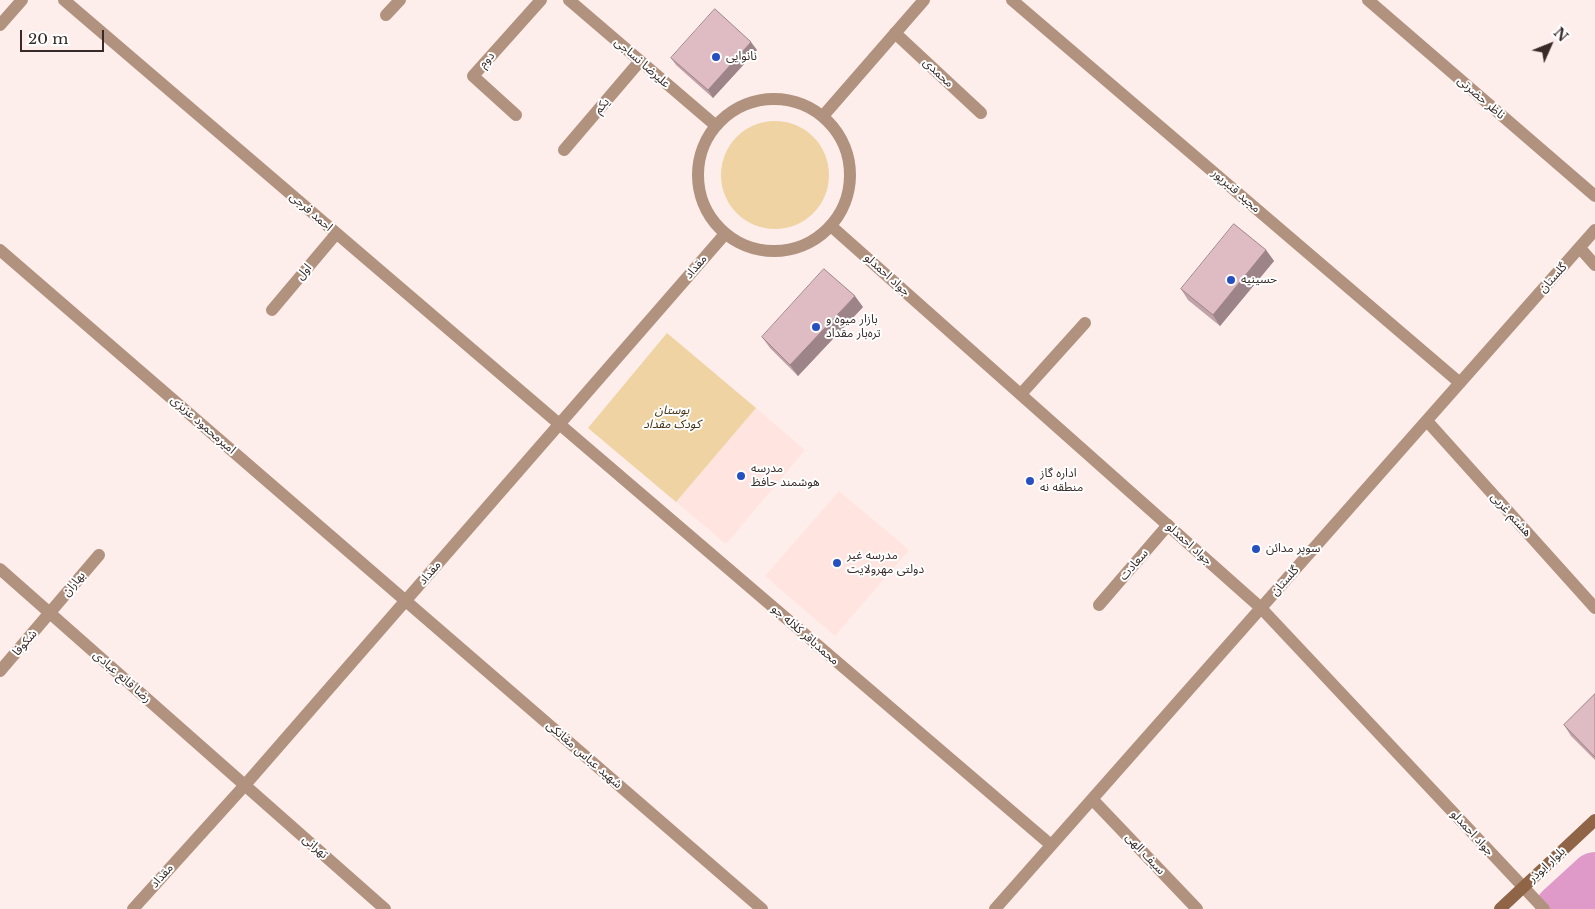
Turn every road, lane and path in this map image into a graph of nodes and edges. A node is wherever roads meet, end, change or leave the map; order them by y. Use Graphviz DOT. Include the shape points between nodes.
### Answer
graph roads {
  1 [pos="22,0"];
  2 [pos="64,0"];
  3 [pos="400,0"];
  4 [pos="540,0"];
  5 [pos="569,0"];
  6 [pos="924,0"];
  7 [pos="1012,0"];
  8 [pos="1368,0"];
  9 [pos="386,15"];
  10 [pos="0,25"];
  11 [pos="895,33"];
  12 [pos="640,61"];
  13 [pos="981,112"];
  14 [pos="516,114"];
  15 [pos="823,116"];
  16 [pos="714,126"];
  17 [pos="564,150"];
  18 [pos="1595,196"];
  19 [pos="831,226"];
  20 [pos="1595,230"];
  21 [pos="336,234"];
  22 [pos="725,234"];
  23 [pos="1580,248"];
  24 [pos="0,250"];
  25 [pos="1595,265"];
  26 [pos="272,310"];
  27 [pos="1085,323"];
  28 [pos="1460,383"];
  29 [pos="1021,394"];
  30 [pos="1427,420"];
  31 [pos="560,424"];
  32 [pos="1168,525"];
  33 [pos="99,555"];
  34 [pos="0,569"];
  35 [pos="406,601"];
  36 [pos="1099,605"];
  37 [pos="1261,608"];
  38 [pos="1595,608"];
  39 [pos="50,614"];
  40 [pos="0,671"];
  41 [pos="245,785"];
  42 [pos="1092,799"];
  43 [pos="1595,820"];
  44 [pos="1051,845"];
  45 [pos="1523,887"];
  46 [pos="133,909"];
  47 [pos="385,909"];
  48 [pos="762,909"];
  49 [pos="995,909"];
  50 [pos="1197,909"];
  51 [pos="1500,909"];
  52 [pos="1544,909"];
  1 -- 10 [label="street"];
  2 -- 21 [label="street, احمد فرجی"];
  3 -- 9 [label="street"];
  4 -- 14 [label="street, دوم" via="473,76"];
  5 -- 12 [label="street, علیرضا نساجی"];
  6 -- 11 [label="street"];
  7 -- 28 [label="street, مجید قنبرپور"];
  8 -- 18 [label="street, ناظر حضرتی"];
  11 -- 13 [label="street, محمدی"];
  11 -- 15 [label="street"];
  12 -- 16 [label="street, علیرضا نساجی"];
  12 -- 17 [label="street, یکم"];
  15 -- 16 [label="street" via="802,104 778,98 754,100 733,110"];
  15 -- 19 [label="street" via="839,134 848,157 850,182 844,205"];
  16 -- 22 [label="street" via="702,146 697,170 700,194 709,216"];
  19 -- 22 [label="street" via="813,241 792,250 768,252 745,246"];
  19 -- 29 [label="street, جواد احمدلو"];
  20 -- 23 [label="street, گلستان"];
  21 -- 26 [label="street, اول"];
  21 -- 31 [label="street, احمد فرجی"];
  22 -- 31 [label="street, مقداد"];
  23 -- 25 [label="street"];
  23 -- 28 [label="street, گلستان"];
  24 -- 35 [label="street, امیرمحمود عزیزی"];
  27 -- 29 [label="street"];
  28 -- 30 [label="street, گلستان"];
  29 -- 32 [label="street, جواد احمدلو"];
  30 -- 37 [label="street, گلستان"];
  30 -- 38 [label="street, هشتم غربی"];
  31 -- 35 [label="street, مقداد"];
  31 -- 44 [label="street, محمدباقر کلاله جو"];
  32 -- 36 [label="street, سعادت"];
  32 -- 37 [label="street, جواد احمدلو"];
  33 -- 39 [label="street, بهاران"];
  34 -- 39 [label="street, رضا قانع عبادی"];
  35 -- 41 [label="street, مقداد"];
  35 -- 48 [label="street, شهید عباس مغانکی"];
  37 -- 42 [label="street, گلستان"];
  37 -- 45 [label="street, جواد احمدلو"];
  39 -- 40 [label="street, شکوفا"];
  39 -- 41 [label="street, رضا قانع عبادی"];
  41 -- 46 [label="street, مقداد"];
  41 -- 47 [label="street, تهرانی"];
  42 -- 44 [label="street, گلستان"];
  42 -- 50 [label="street, سیف الهی"];
  43 -- 45 [label="main road, بلوار ابوذر"];
  44 -- 49 [label="street, گلستان"];
  45 -- 51 [label="main road, بلوار ابوذر"];
  45 -- 52 [label="street, جواد احمدلو"];
}
